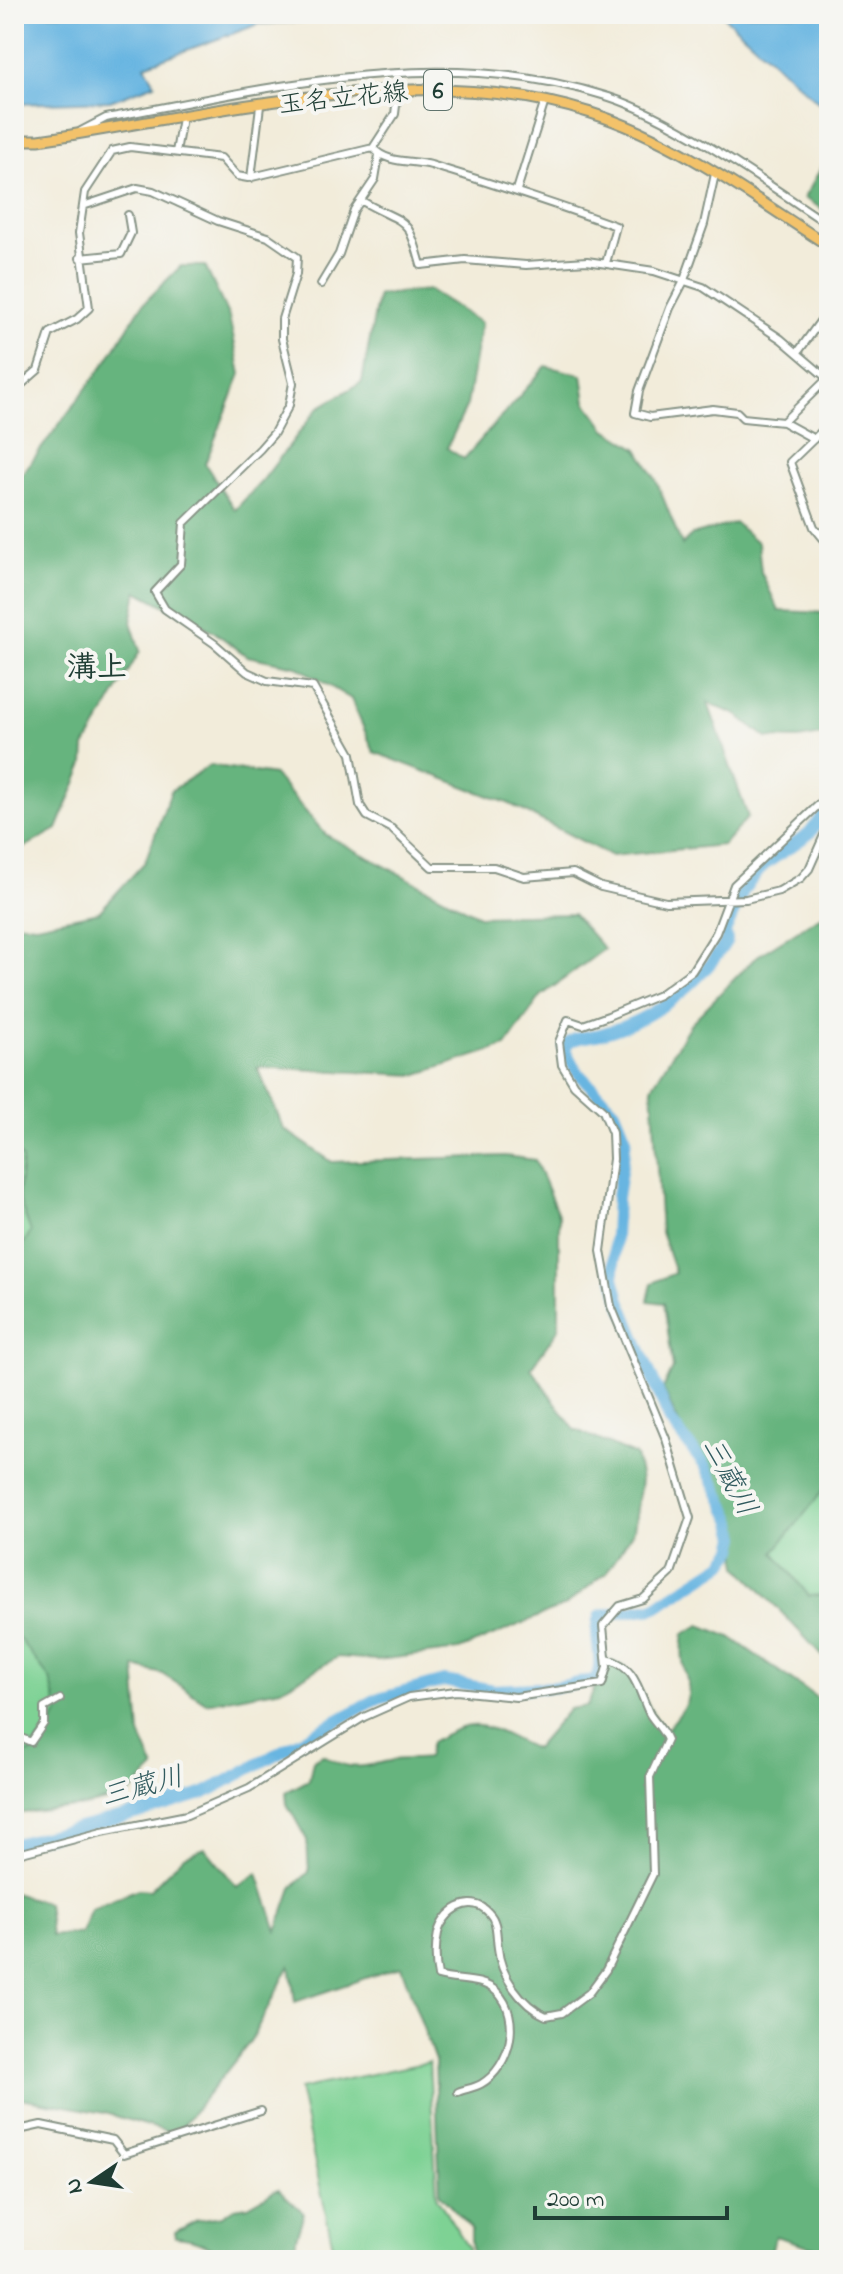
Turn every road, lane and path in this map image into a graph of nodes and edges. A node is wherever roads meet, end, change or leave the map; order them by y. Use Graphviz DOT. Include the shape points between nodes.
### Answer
graph roads {
  1 [pos="398,89"];
  2 [pos="545,101"];
  3 [pos="260,106"];
  4 [pos="182,118"];
  5 [pos="75,134"];
  6 [pos="14,140"];
  7 [pos="373,148"];
  8 [pos="176,152"];
  9 [pos="379,155"];
  10 [pos="715,174"];
  11 [pos="251,178"];
  12 [pos="517,190"];
  13 [pos="362,201"];
  14 [pos="83,206"];
  15 [pos="128,215"];
  16 [pos="829,225"];
  17 [pos="829,246"];
  18 [pos="80,258"];
  19 [pos="606,263"];
  20 [pos="683,283"];
  21 [pos="321,284"];
  22 [pos="829,309"];
  23 [pos="798,352"];
  24 [pos="828,379"];
  25 [pos="14,391"];
  26 [pos="783,422"];
  27 [pos="829,429"];
  28 [pos="814,439"];
  29 [pos="829,535"];
  30 [pos="829,795"];
  31 [pos="829,824"];
  32 [pos="728,899"];
  33 [pos="607,1659"];
  34 [pos="60,1699"];
  35 [pos="14,1735"];
  36 [pos="14,1855"];
  37 [pos="458,2092"];
  38 [pos="261,2111"];
  39 [pos="14,2131"];
  1 -- 2 [label="main road, 玉名立花線 / 6" via="468,90"];
  1 -- 3 [label="main road, 玉名立花線 / 6"];
  1 -- 7 [label="street" via="395,114"];
  2 -- 10 [label="main road, 玉名立花線 / 6" via="640,133"];
  2 -- 12 [label="street"];
  3 -- 4 [label="main road, 玉名立花線 / 6"];
  3 -- 11 [label="street"];
  4 -- 5 [label="main road, 玉名立花線 / 6"];
  4 -- 8 [label="street"];
  5 -- 6 [label="main road, 玉名立花線 / 6"];
  5 -- 16 [label="street" via="106,118 273,85 342,74 469,71 611,97 704,146"];
  7 -- 9 [label="street"];
  7 -- 11 [label="street"];
  8 -- 11 [label="street" via="221,158 237,176"];
  8 -- 14 [label="street" via="130,147 112,151 85,192"];
  9 -- 12 [label="street"];
  9 -- 13 [label="street" via="375,179"];
  10 -- 17 [label="main road, 玉名立花線 / 6"];
  10 -- 20 [label="street"];
  12 -- 19 [label="street" via="616,226"];
  13 -- 19 [label="street" via="404,221 412,230 421,265 482,260"];
  13 -- 21 [label="street"];
  14 -- 18 [label="street"];
  14 -- 32 [label="street" via="137,188 153,191 268,237 297,257 282,319 293,383 289,405 260,449 184,523 181,564 158,586 156,600 259,679 313,687 351,754 360,805 367,816 392,829 432,867 494,867 524,877 573,873 601,887 666,902"];
  15 -- 18 [label="street" via="131,233 121,254"];
  18 -- 25 [label="street" via="87,311 50,333 38,370"];
  19 -- 20 [label="street" via="654,271"];
  20 -- 23 [label="street" via="703,287"];
  20 -- 26 [label="street" via="635,413 650,417 713,409"];
  22 -- 23 [label="street"];
  23 -- 24 [label="street"];
  24 -- 26 [label="street"];
  26 -- 28 [label="street"];
  27 -- 28 [label="street"];
  28 -- 29 [label="street" via="790,462 814,527 823,538"];
  30 -- 32 [label="street" via="750,867"];
  31 -- 32 [label="street" via="801,878 779,891"];
  32 -- 33 [label="street" via="716,933 692,971 659,995 608,1016 583,1025 568,1020 559,1042 562,1065 574,1085 609,1121 613,1159 602,1266 611,1306 666,1439 690,1518 671,1573 643,1599 620,1606 608,1618 603,1635"];
  33 -- 36 [label="street" via="602,1684 594,1688 516,1697 456,1691 409,1697 364,1717 249,1788 187,1815"];
  33 -- 37 [label="street" via="633,1676 667,1740 650,1777 653,1874 606,1970 589,1993 562,2013 546,2016 503,1971 496,1927 487,1911 468,1905 449,1910 436,1943 438,1976 486,1985 508,2007 511,2023 509,2043 495,2071 484,2082"];
  34 -- 35 [label="street" via="44,1708 44,1723 31,1742"];
  38 -- 39 [label="street" via="124,2154 113,2140 41,2125"];
}
